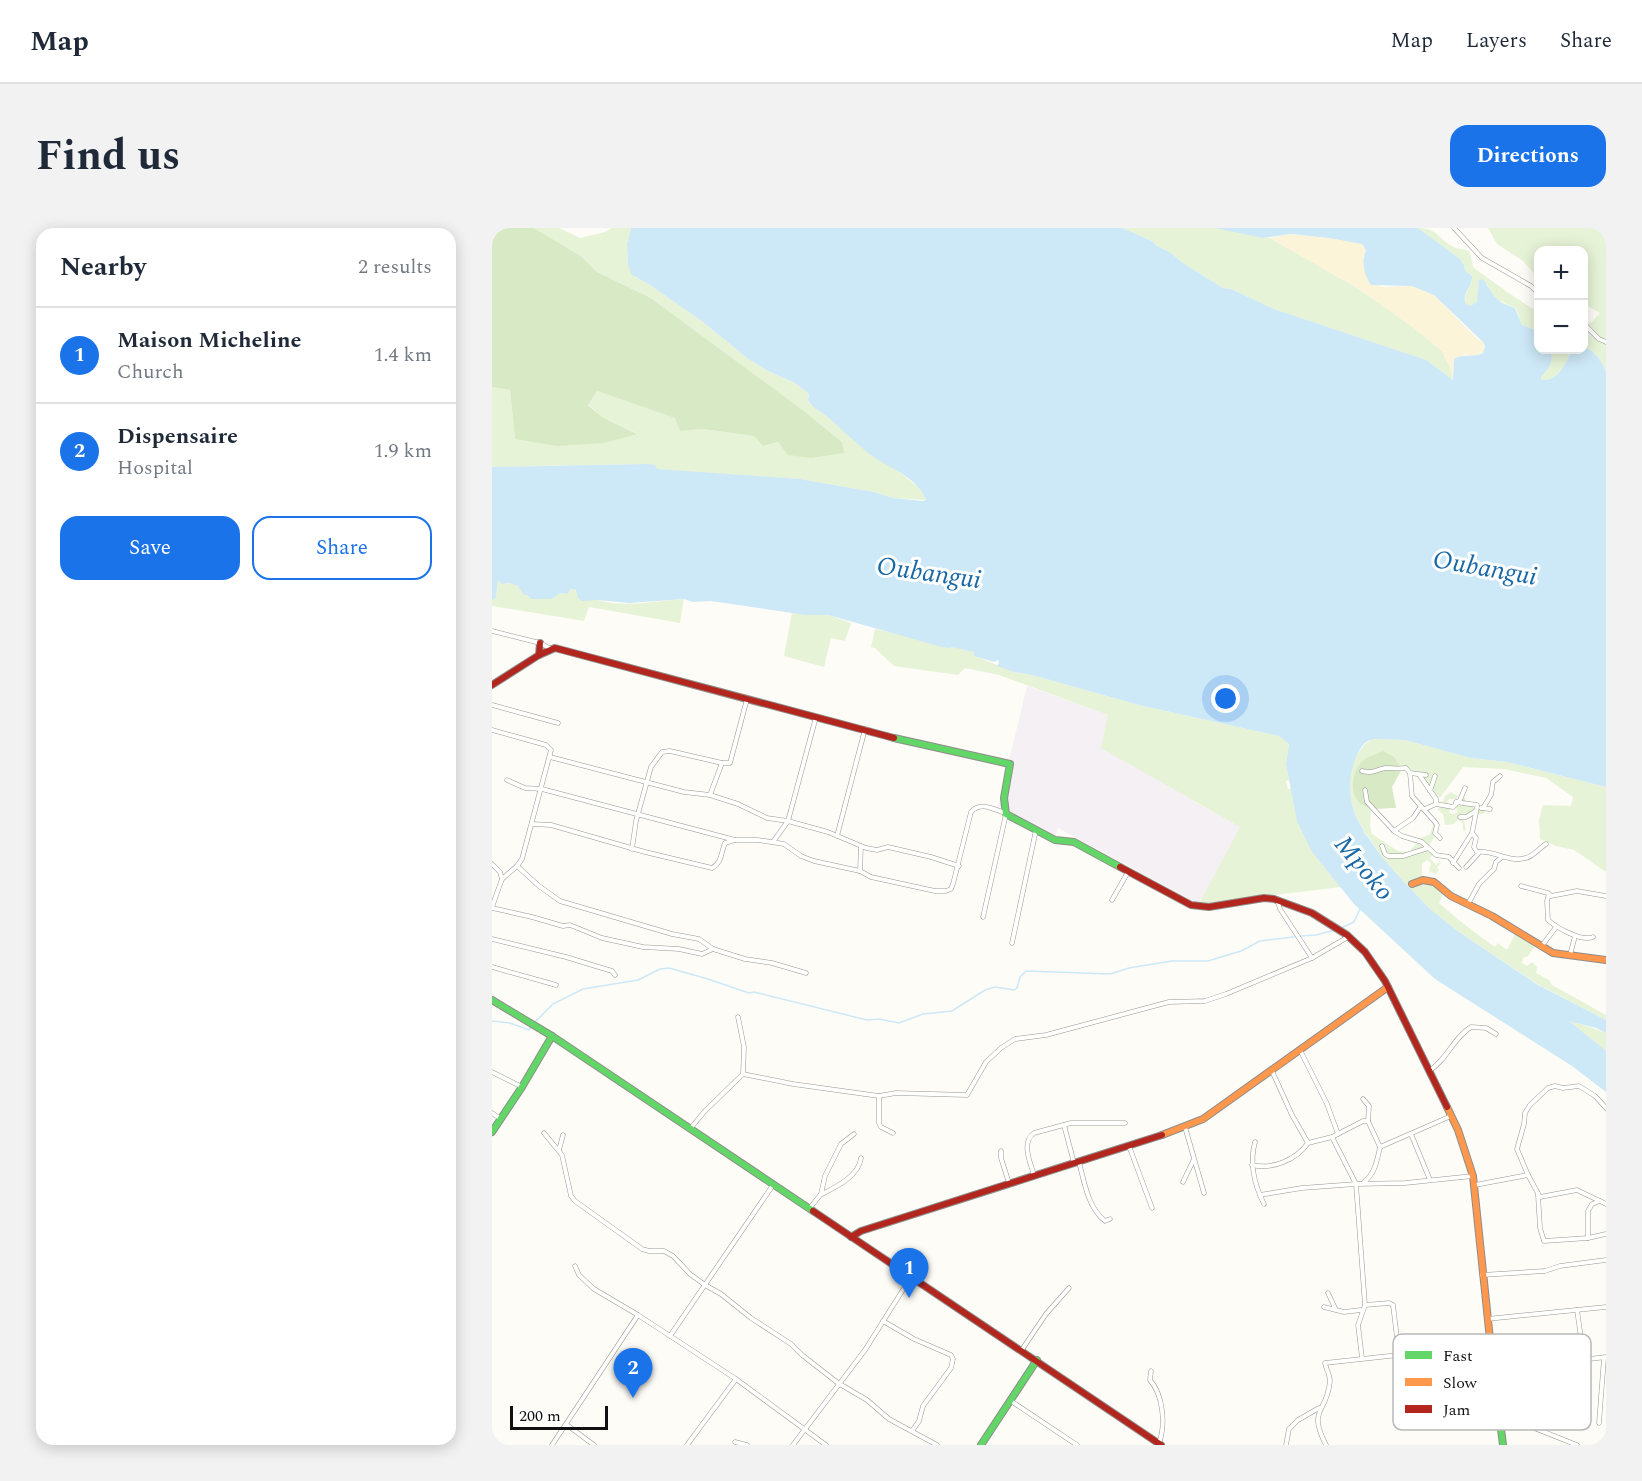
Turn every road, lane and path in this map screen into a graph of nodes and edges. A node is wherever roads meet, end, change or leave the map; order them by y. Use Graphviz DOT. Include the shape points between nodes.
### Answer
graph roads {
  1 [pos="1454,228"];
  2 [pos="1534,289"];
  3 [pos="1588,328"];
  4 [pos="1606,342"];
  5 [pos="492,631"];
  6 [pos="540,643"];
  7 [pos="551,648"];
  8 [pos="539,655"];
  9 [pos="492,684"];
  10 [pos="747,698"];
  11 [pos="492,705"];
  12 [pos="816,717"];
  13 [pos="558,723"];
  14 [pos="866,729"];
  15 [pos="492,730"];
  16 [pos="550,757"];
  17 [pos="722,763"];
  18 [pos="1362,771"];
  19 [pos="1410,773"];
  20 [pos="1426,775"];
  21 [pos="1420,776"];
  22 [pos="1435,776"];
  23 [pos="1500,776"];
  24 [pos="507,780"];
  25 [pos="648,781"];
  26 [pos="1465,788"];
  27 [pos="542,789"];
  28 [pos="1365,790"];
  29 [pos="1430,791"];
  30 [pos="710,795"];
  31 [pos="1456,802"];
  32 [pos="1436,804"];
  33 [pos="1423,808"];
  34 [pos="1479,809"];
  35 [pos="1490,809"];
  36 [pos="1005,813"];
  37 [pos="639,814"];
  38 [pos="1461,817"];
  39 [pos="788,821"];
  40 [pos="532,824"];
  41 [pos="1036,829"];
  42 [pos="1394,831"];
  43 [pos="1472,833"];
  44 [pos="837,836"];
  45 [pos="1440,838"];
  46 [pos="735,840"];
  47 [pos="773,842"];
  48 [pos="1546,844"];
  49 [pos="861,846"];
  50 [pos="1382,846"];
  51 [pos="1428,848"];
  52 [pos="632,849"];
  53 [pos="1478,852"];
  54 [pos="1502,857"];
  55 [pos="1453,863"];
  56 [pos="492,864"];
  57 [pos="517,866"];
  58 [pos="959,867"];
  59 [pos="1466,867"];
  60 [pos="1459,868"];
  61 [pos="860,871"];
  62 [pos="1128,872"];
  63 [pos="502,879"];
  64 [pos="1412,884"];
  65 [pos="1521,886"];
  66 [pos="492,887"];
  67 [pos="498,889"];
  68 [pos="1550,894"];
  69 [pos="1606,896"];
  70 [pos="1277,898"];
  71 [pos="1112,900"];
  72 [pos="1468,904"];
  73 [pos="492,908"];
  74 [pos="983,917"];
  75 [pos="1556,927"];
  76 [pos="1575,936"];
  77 [pos="1348,937"];
  78 [pos="1593,937"];
  79 [pos="492,939"];
  80 [pos="1012,943"];
  81 [pos="1541,947"];
  82 [pos="713,950"];
  83 [pos="1570,956"];
  84 [pos="1312,958"];
  85 [pos="1606,960"];
  86 [pos="492,967"];
  87 [pos="806,973"];
  88 [pos="615,975"];
  89 [pos="556,985"];
  90 [pos="1388,987"];
  91 [pos="492,1000"];
  92 [pos="738,1017"];
  93 [pos="1496,1034"];
  94 [pos="552,1036"];
  95 [pos="1300,1049"];
  96 [pos="1272,1071"];
  97 [pos="1429,1071"];
  98 [pos="492,1072"];
  99 [pos="743,1074"];
  100 [pos="522,1087"];
  101 [pos="879,1096"];
  102 [pos="1363,1099"];
  103 [pos="1606,1108"];
  104 [pos="492,1113"];
  105 [pos="1451,1116"];
  106 [pos="501,1119"];
  107 [pos="1368,1121"];
  108 [pos="1125,1123"];
  109 [pos="1064,1125"];
  110 [pos="1185,1127"];
  111 [pos="690,1129"];
  112 [pos="492,1132"];
  113 [pos="544,1133"];
  114 [pos="893,1133"];
  115 [pos="854,1134"];
  116 [pos="1338,1134"];
  117 [pos="1411,1134"];
  118 [pos="563,1136"];
  119 [pos="1332,1137"];
  120 [pos="1255,1142"];
  121 [pos="1308,1143"];
  122 [pos="1129,1146"];
  123 [pos="1380,1147"];
  124 [pos="558,1150"];
  125 [pos="1001,1151"];
  126 [pos="861,1158"];
  127 [pos="1194,1161"];
  128 [pos="1076,1162"];
  129 [pos="1252,1165"];
  130 [pos="1034,1175"];
  131 [pos="1528,1175"];
  132 [pos="1473,1176"];
  133 [pos="1430,1180"];
  134 [pos="1183,1182"];
  135 [pos="1009,1183"];
  136 [pos="1356,1184"];
  137 [pos="1363,1184"];
  138 [pos="773,1185"];
  139 [pos="1475,1185"];
  140 [pos="1204,1193"];
  141 [pos="821,1194"];
  142 [pos="1260,1195"];
  143 [pos="1538,1196"];
  144 [pos="1600,1201"];
  145 [pos="1264,1203"];
  146 [pos="1606,1204"];
  147 [pos="1152,1208"];
  148 [pos="808,1209"];
  149 [pos="1110,1219"];
  150 [pos="1606,1234"];
  151 [pos="850,1237"];
  152 [pos="1588,1238"];
  153 [pos="1606,1260"];
  154 [pos="575,1266"];
  155 [pos="1482,1275"];
  156 [pos="911,1278"];
  157 [pos="705,1285"];
  158 [pos="1069,1288"];
  159 [pos="1328,1293"];
  160 [pos="1324,1307"];
  161 [pos="1364,1307"];
  162 [pos="1606,1307"];
  163 [pos="1335,1308"];
  164 [pos="1577,1310"];
  165 [pos="638,1315"];
  166 [pos="1486,1319"];
  167 [pos="883,1321"];
  168 [pos="1397,1334"];
  169 [pos="1488,1334"];
  170 [pos="1580,1334"];
  171 [pos="670,1336"];
  172 [pos="1021,1351"];
  173 [pos="1393,1355"];
  174 [pos="1362,1358"];
  175 [pos="1605,1358"];
  176 [pos="1036,1360"];
  177 [pos="1151,1371"];
  178 [pos="736,1379"];
  179 [pos="838,1383"];
  180 [pos="1010,1401"];
  181 [pos="1324,1405"];
  182 [pos="1599,1422"];
  183 [pos="567,1425"];
  184 [pos="806,1429"];
  185 [pos="1501,1430"];
  186 [pos="1539,1430"];
  187 [pos="912,1431"];
  188 [pos="735,1442"];
  189 [pos="1160,1444"];
  190 [pos="552,1445"];
  191 [pos="594,1445"];
  192 [pos="687,1445"];
  193 [pos="747,1445"];
  194 [pos="793,1445"];
  195 [pos="826,1445"];
  196 [pos="937,1445"];
  197 [pos="981,1445"];
  198 [pos="1077,1445"];
  199 [pos="1286,1445"];
  200 [pos="1326,1445"];
  201 [pos="1503,1445"];
  202 [pos="1577,1445"];
  1 -- 2 [label="street" via="1482,258"];
  3 -- 4 [label="street"];
  5 -- 6 [label="street"];
  6 -- 7 [label="street"];
  6 -- 8 [label="street"];
  7 -- 8 [label="street"];
  7 -- 10 [label="street"];
  8 -- 9 [label="street"];
  10 -- 12 [label="street"];
  10 -- 17 [label="street" via="730,763"];
  11 -- 13 [label="street"];
  12 -- 14 [label="street"];
  12 -- 39 [label="street"];
  14 -- 36 [label="street" via="1010,764"];
  14 -- 44 [label="street"];
  15 -- 16 [label="street" via="546,745 551,750"];
  16 -- 25 [label="street"];
  16 -- 27 [label="street"];
  17 -- 25 [label="street" via="662,752 651,767"];
  17 -- 30 [label="street"];
  18 -- 19 [label="street" via="1406,768"];
  19 -- 21 [label="street"];
  19 -- 33 [label="street" via="1412,796"];
  20 -- 21 [label="street"];
  21 -- 29 [label="street"];
  22 -- 29 [label="street"];
  23 -- 34 [label="street"];
  24 -- 27 [label="street" via="525,788"];
  25 -- 30 [label="street"];
  25 -- 37 [label="street"];
  26 -- 31 [label="street"];
  27 -- 37 [label="street"];
  27 -- 40 [label="street"];
  28 -- 42 [label="street" via="1367,802"];
  29 -- 32 [label="street"];
  30 -- 39 [label="street" via="767,818"];
  31 -- 32 [label="street" via="1452,807"];
  31 -- 34 [label="street" via="1478,805"];
  32 -- 33 [label="street"];
  33 -- 42 [label="street"];
  33 -- 45 [label="street" via="1437,825 1435,833"];
  34 -- 35 [label="street"];
  34 -- 38 [label="street"];
  34 -- 43 [label="street"];
  36 -- 41 [label="street"];
  36 -- 58 [label="street" via="975,807"];
  36 -- 74 [label="street"];
  37 -- 46 [label="street"];
  37 -- 52 [label="street"];
  39 -- 44 [label="street"];
  39 -- 47 [label="street"];
  40 -- 52 [label="street" via="551,825"];
  40 -- 57 [label="street"];
  41 -- 62 [label="street" via="1055,840 1074,842"];
  41 -- 80 [label="street"];
  42 -- 51 [label="street"];
  43 -- 53 [label="street"];
  43 -- 55 [label="street"];
  44 -- 49 [label="street"];
  46 -- 47 [label="street"];
  46 -- 52 [label="street" via="725,843 720,860 712,867"];
  47 -- 61 [label="street" via="814,861"];
  48 -- 54 [label="street" via="1527,858"];
  49 -- 58 [label="street" via="932,857"];
  49 -- 61 [label="street"];
  50 -- 51 [label="street" via="1385,854 1394,857"];
  51 -- 55 [label="street" via="1436,855 1449,857"];
  53 -- 54 [label="street"];
  53 -- 59 [label="street"];
  54 -- 72 [label="street"];
  55 -- 60 [label="street"];
  56 -- 63 [label="street"];
  57 -- 63 [label="street"];
  57 -- 82 [label="street" via="560,901 699,939"];
  58 -- 61 [label="street" via="951,889 946,891 871,877"];
  62 -- 70 [label="street" via="1196,906"];
  62 -- 71 [label="street"];
  63 -- 67 [label="street"];
  64 -- 72 [label="street" via="1429,880"];
  65 -- 68 [label="street"];
  66 -- 67 [label="street"];
  67 -- 73 [label="street"];
  68 -- 69 [label="street" via="1577,891"];
  68 -- 75 [label="street" via="1546,901 1547,918"];
  70 -- 77 [label="street"];
  70 -- 84 [label="street"];
  72 -- 81 [label="street"];
  73 -- 82 [label="street" via="644,947 702,954"];
  75 -- 76 [label="street"];
  75 -- 81 [label="street"];
  76 -- 78 [label="street"];
  76 -- 83 [label="street"];
  77 -- 84 [label="street"];
  77 -- 90 [label="street" via="1369,958"];
  79 -- 88 [label="street" via="566,957"];
  81 -- 83 [label="street"];
  82 -- 87 [label="street"];
  83 -- 85 [label="street"];
  84 -- 101 [label="street" via="1205,1001 1169,1002 1046,1035 1015,1039 986,1062 967,1095"];
  86 -- 89 [label="street"];
  90 -- 95 [label="street"];
  90 -- 97 [label="street"];
  91 -- 94 [label="street"];
  92 -- 99 [label="street" via="744,1047"];
  93 -- 97 [label="street" via="1486,1028 1471,1027 1443,1061"];
  94 -- 100 [label="street"];
  94 -- 111 [label="street"];
  95 -- 96 [label="street"];
  95 -- 116 [label="street"];
  96 -- 110 [label="street" via="1203,1119"];
  96 -- 121 [label="street"];
  97 -- 105 [label="street"];
  98 -- 100 [label="street"];
  99 -- 101 [label="street"];
  99 -- 111 [label="street"];
  100 -- 106 [label="street"];
  101 -- 114 [label="street" via="879,1123"];
  102 -- 107 [label="street" via="1369,1106"];
  103 -- 131 [label="street" via="1579,1086 1548,1088 1525,1113 1517,1149"];
  104 -- 106 [label="street"];
  105 -- 117 [label="street"];
  105 -- 132 [label="street" via="1464,1142"];
  106 -- 112 [label="street"];
  107 -- 116 [label="street"];
  107 -- 123 [label="street"];
  108 -- 109 [label="street"];
  109 -- 128 [label="street"];
  109 -- 130 [label="street" via="1030,1136 1027,1146"];
  110 -- 122 [label="street"];
  110 -- 127 [label="street"];
  111 -- 138 [label="street"];
  113 -- 124 [label="street"];
  115 -- 141 [label="street" via="841,1144"];
  116 -- 119 [label="street"];
  117 -- 123 [label="street"];
  117 -- 133 [label="street"];
  118 -- 124 [label="street"];
  119 -- 121 [label="street"];
  119 -- 136 [label="street"];
  120 -- 129 [label="street"];
  121 -- 129 [label="street" via="1295,1156 1273,1166"];
  122 -- 128 [label="street"];
  122 -- 147 [label="street"];
  123 -- 137 [label="street" via="1376,1167"];
  124 -- 157 [label="street" via="575,1201 642,1249 673,1256"];
  125 -- 135 [label="street"];
  126 -- 141 [label="street" via="859,1167 848,1179"];
  127 -- 134 [label="street"];
  127 -- 140 [label="street"];
  128 -- 130 [label="street"];
  128 -- 149 [label="street" via="1091,1201 1105,1221"];
  129 -- 142 [label="street"];
  130 -- 135 [label="street"];
  131 -- 139 [label="street"];
  131 -- 143 [label="street"];
  132 -- 133 [label="street"];
  132 -- 139 [label="street"];
  133 -- 137 [label="street"];
  135 -- 151 [label="street"];
  136 -- 137 [label="street"];
  136 -- 142 [label="street"];
  136 -- 161 [label="street"];
  138 -- 148 [label="street"];
  138 -- 157 [label="street"];
  139 -- 155 [label="street"];
  141 -- 148 [label="street"];
  142 -- 145 [label="street"];
  143 -- 144 [label="street" via="1577,1190"];
  143 -- 152 [label="street" via="1544,1241"];
  144 -- 146 [label="street"];
  144 -- 152 [label="street" via="1588,1211"];
  148 -- 151 [label="street"];
  150 -- 152 [label="street"];
  151 -- 156 [label="street"];
  153 -- 155 [label="street" via="1545,1271"];
  154 -- 165 [label="street" via="594,1289"];
  155 -- 166 [label="street"];
  156 -- 167 [label="street"];
  156 -- 172 [label="street"];
  157 -- 171 [label="street"];
  157 -- 179 [label="street" via="791,1344"];
  158 -- 172 [label="street"];
  159 -- 163 [label="street"];
  160 -- 163 [label="street"];
  161 -- 163 [label="street" via="1344,1312"];
  161 -- 168 [label="street" via="1393,1305"];
  161 -- 174 [label="street" via="1358,1325"];
  162 -- 164 [label="street"];
  164 -- 166 [label="street"];
  164 -- 170 [label="street"];
  165 -- 171 [label="street"];
  165 -- 183 [label="street"];
  166 -- 169 [label="street"];
  167 -- 179 [label="street"];
  167 -- 187 [label="street" via="953,1359"];
  171 -- 178 [label="street"];
  172 -- 176 [label="street"];
  173 -- 174 [label="street"];
  174 -- 181 [label="street" via="1325,1363 1330,1381"];
  175 -- 182 [label="street"];
  176 -- 180 [label="street"];
  176 -- 189 [label="street"];
  177 -- 189 [label="street" via="1150,1380 1156,1387 1161,1410"];
  178 -- 184 [label="street"];
  178 -- 192 [label="street"];
  179 -- 184 [label="street"];
  179 -- 187 [label="street"];
  180 -- 197 [label="street"];
  180 -- 198 [label="street"];
  181 -- 199 [label="street" via="1289,1429"];
  181 -- 200 [label="street" via="1317,1425"];
  183 -- 190 [label="street"];
  183 -- 191 [label="street"];
  184 -- 194 [label="street"];
  184 -- 195 [label="street"];
  185 -- 201 [label="street"];
  186 -- 202 [label="street"];
  187 -- 196 [label="street"];
  188 -- 193 [label="street"];
}
